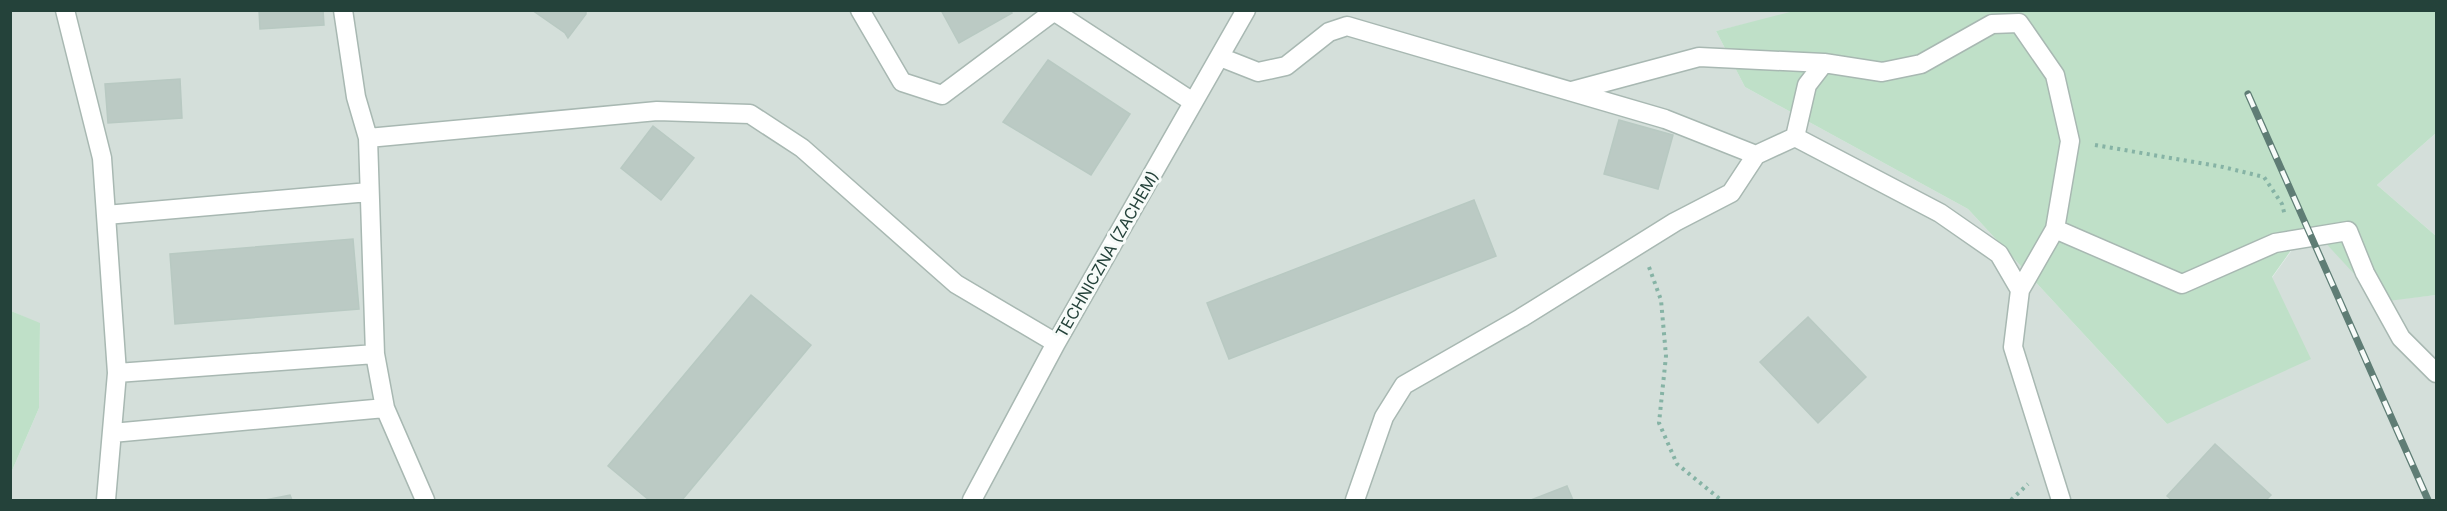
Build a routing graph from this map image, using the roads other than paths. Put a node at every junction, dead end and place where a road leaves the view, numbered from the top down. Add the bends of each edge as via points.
1 (65, 10) edge
2 (343, 10) edge
3 (860, 10) edge
4 (1246, 10) edge
5 (1053, 11) edge
6 (1220, 57) junction
7 (1824, 63) junction
8 (1570, 91) junction
9 (1193, 102) junction
10 (1795, 137) junction
11 (368, 138) junction
12 (1756, 155) junction
13 (369, 192) junction
14 (106, 215) junction
15 (2055, 229) junction
16 (2020, 290) junction
17 (1056, 343) junction
18 (375, 354) junction
19 (117, 373) junction
20 (2436, 373) edge
21 (385, 408) junction
22 (112, 433) junction
23 (106, 501) edge
24 (425, 501) edge
25 (972, 501) edge
26 (1355, 501) edge
27 (2061, 501) edge

1 - 14 lane via 102,158
2 - 11 lane via 356,97
3 - 5 lane via 902,82 942,95
4 - 6 lane, TECHNICZNA (ZACHEM)
5 - 9 lane
6 - 8 lane via 1258,72 1287,66 1329,32 1347,26
6 - 9 lane, TECHNICZNA (ZACHEM)
7 - 8 lane via 1698,57
7 - 10 lane via 1807,85
7 - 15 lane via 1882,72 1921,64 1992,24 2019,23 2055,75 2070,141
8 - 12 lane via 1665,119
9 - 17 lane, TECHNICZNA (ZACHEM)
10 - 12 lane
10 - 16 lane via 1940,213 1999,254
11 - 13 lane
11 - 17 lane via 657,111 750,114 802,148 956,284
12 - 26 lane via 1731,193 1675,222 1404,385 1384,417
13 - 14 lane
13 - 18 lane
14 - 19 lane
15 - 16 lane
15 - 20 lane via 2182,284 2276,243 2348,231 2365,273 2401,338
16 - 27 lane via 2013,347
17 - 25 lane, TECHNICZNA (ZACHEM)
18 - 19 lane
18 - 21 lane
19 - 22 lane
21 - 22 lane
21 - 24 lane
22 - 23 lane

